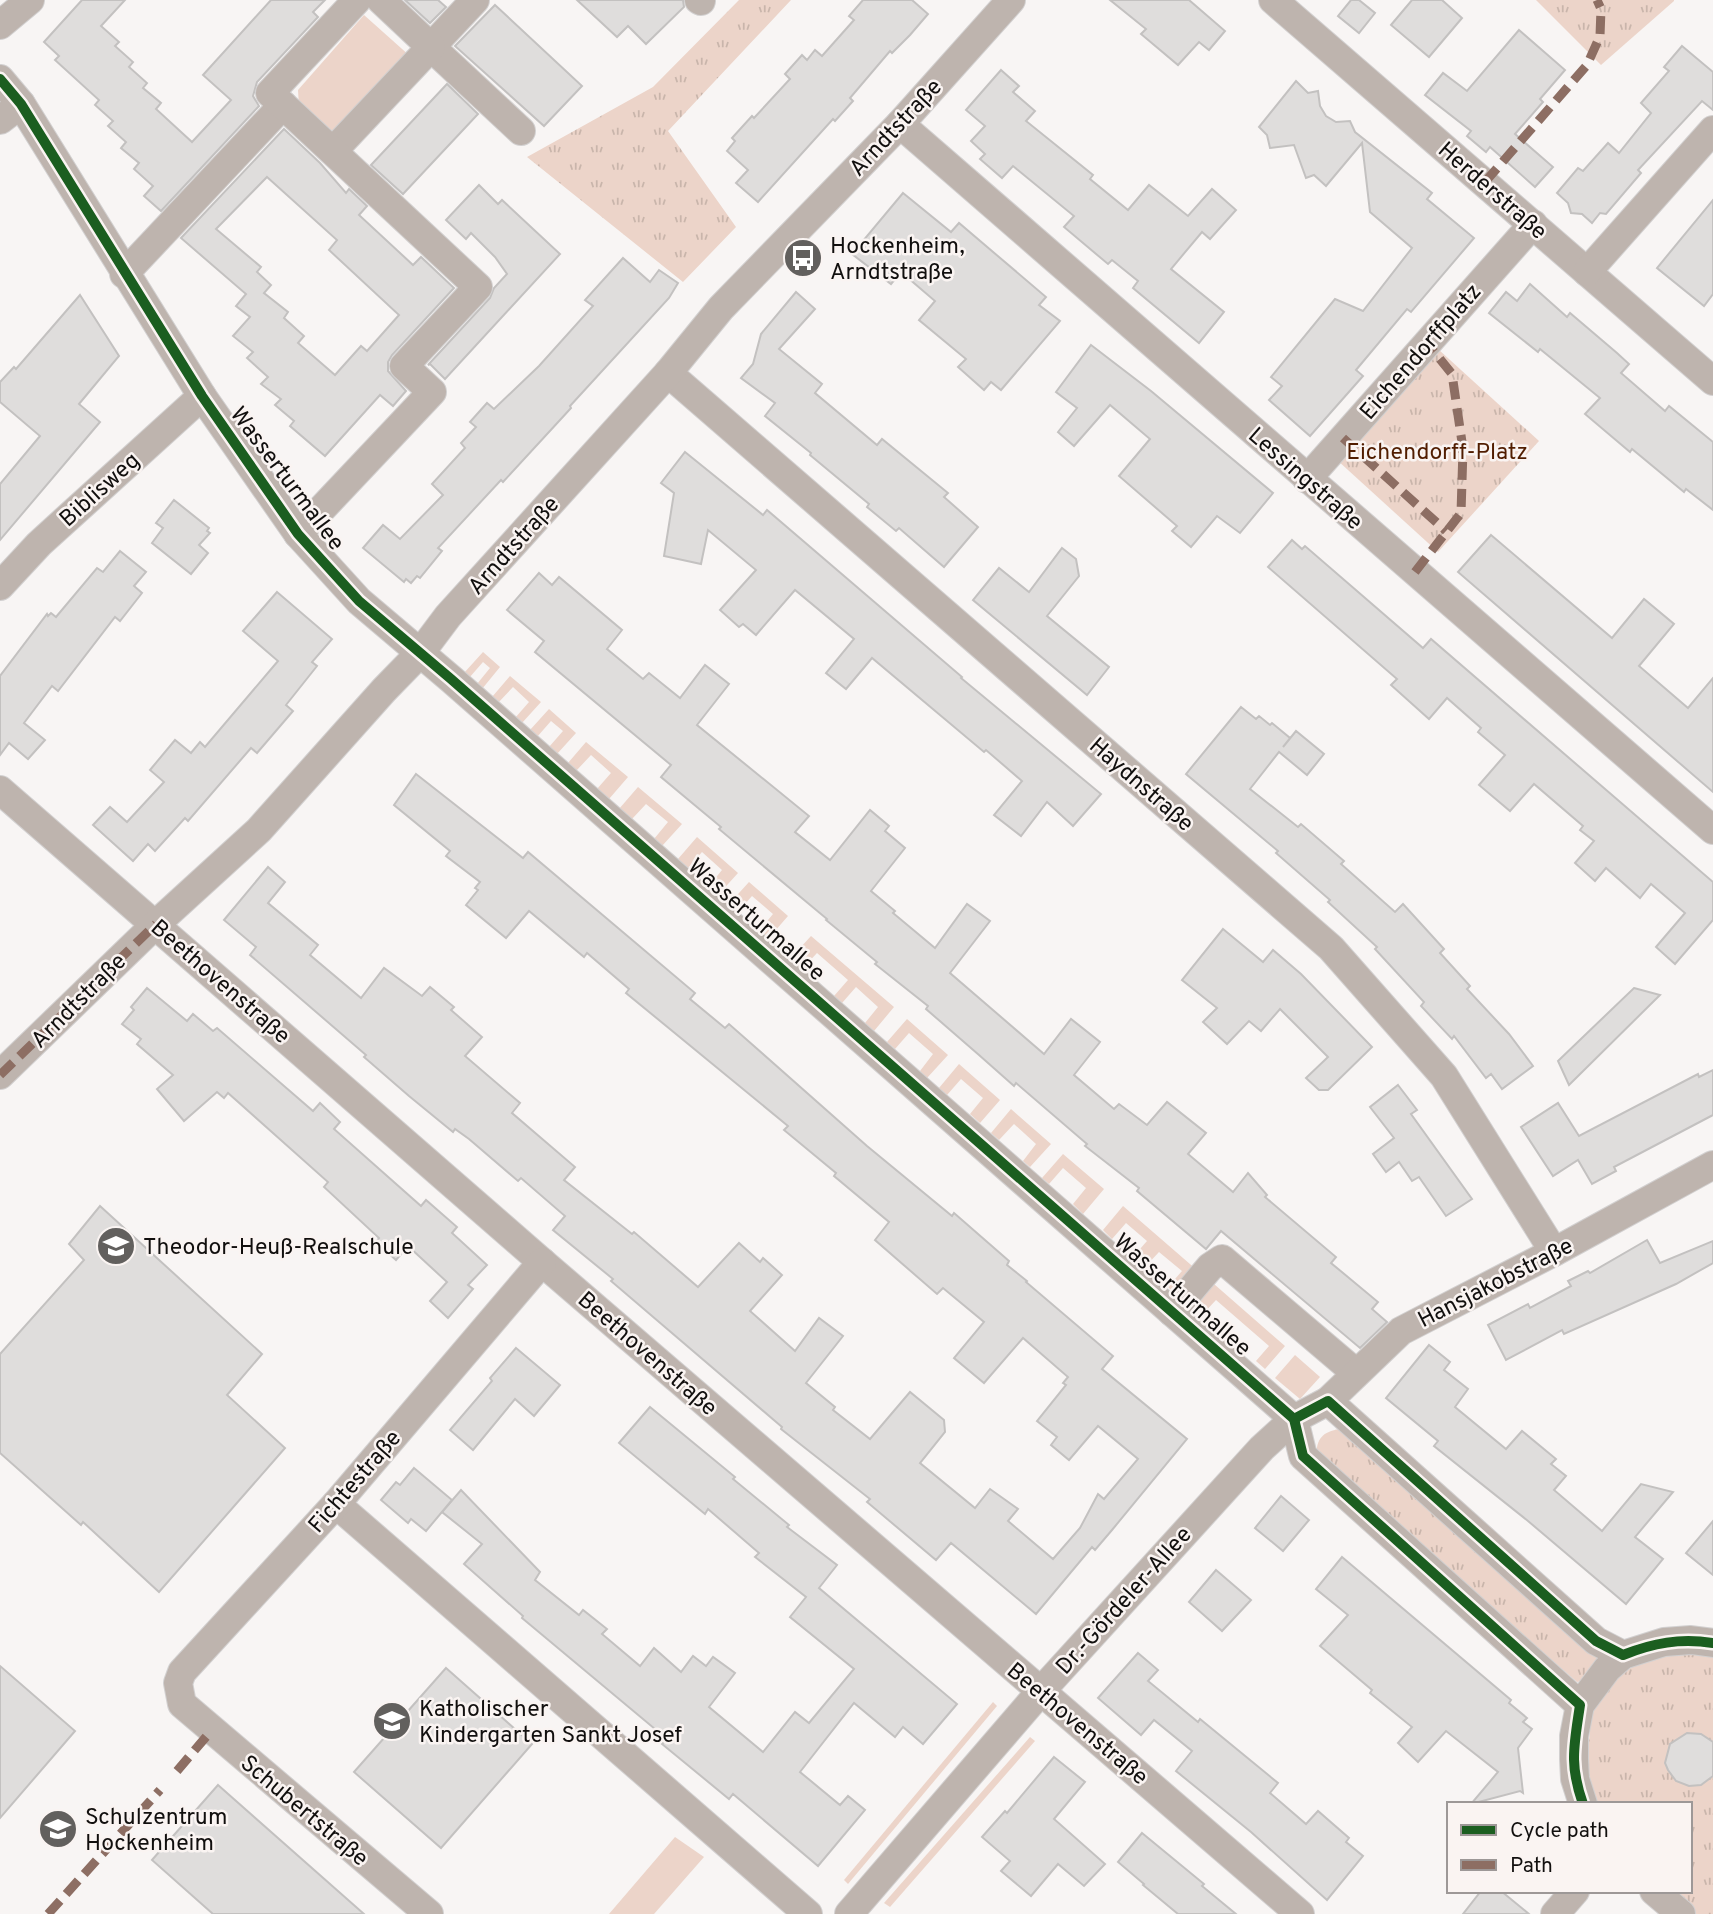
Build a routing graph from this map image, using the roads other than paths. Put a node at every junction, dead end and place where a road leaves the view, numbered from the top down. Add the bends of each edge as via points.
1 (30, 0) edge
2 (356, 0) edge
3 (381, 0) edge
4 (475, 0) edge
5 (1011, 0) edge
6 (1273, 0) edge
7 (0, 25) edge
8 (431, 47) junction
9 (0, 79) edge
10 (283, 105) junction
11 (10, 112) edge
12 (900, 124) junction
13 (1713, 130) edge
14 (521, 131) dead end
15 (333, 151) junction
16 (1533, 224) junction
17 (1587, 272) junction
18 (124, 274) junction
19 (668, 373) junction
20 (1713, 381) edge
21 (202, 396) junction
22 (1307, 479) junction
23 (298, 534) junction
24 (0, 586) edge
25 (421, 652) junction
26 (0, 790) edge
27 (1713, 830) edge
28 (156, 924) junction
29 (0, 1075) edge
30 (1713, 1166) edge
31 (1554, 1252) junction
32 (542, 1262) junction
33 (1172, 1312) junction
34 (1356, 1373) junction
35 (1328, 1401) junction
36 (1294, 1419) junction
37 (336, 1504) junction
38 (1713, 1643) edge
39 (1623, 1655) junction
40 (1041, 1691) junction
41 (182, 1704) joint
42 (1580, 1706) junction
43 (1583, 1802) edge
44 (1573, 1893) edge
45 (1656, 1893) edge
46 (429, 1914) edge
47 (808, 1914) edge
48 (849, 1914) edge
49 (1300, 1914) edge
50 (1555, 1914) edge
51 (1681, 1914) edge

1 - 7 street
2 - 10 street via 270,93
3 - 8 street
4 - 8 street
5 - 12 street, Arndtstraße
6 - 16 street, Herderstraße
8 - 14 street
8 - 15 street
9 - 11 street, Wasserturmallee
10 - 15 street
10 - 18 street
11 - 18 street, Wasserturmallee
12 - 19 street, Arndtstraße via 721,308
12 - 22 street, Lessingstraße
13 - 17 street
15 - 23 street via 478,287 404,366 432,392
16 - 17 street, Herderstraße
16 - 22 street, Eichendorffplatz
17 - 20 street, Herderstraße
18 - 21 street, Wasserturmallee
19 - 25 street, Arndtstraße via 448,616
19 - 31 street, Haydnstraße via 1331,948 1444,1076
21 - 23 street, Wasserturmallee
21 - 24 street, Biblisweg via 38,544
22 - 27 street, Lessingstraße
23 - 25 street, Wasserturmallee via 359,601
25 - 28 street, Arndtstraße via 259,830
25 - 33 street, Wasserturmallee
26 - 28 street, Beethovenstraße
28 - 29 street, Arndtstraße
28 - 32 street, Beethovenstraße
30 - 31 street, Hansjakobstraße
31 - 34 street, Hansjakobstraße via 1401,1331
32 - 37 street, Fichtestraße
32 - 40 street, Beethovenstraße
33 - 34 street, Wasserturmallee via 1222,1259
33 - 36 street, Wasserturmallee
34 - 35 street, Hansjakobstraße
35 - 36 street, Hansjakobstraße
35 - 39 street via 1596,1641
36 - 40 street, Dr.-Gördeler-Allee via 1262,1448
36 - 42 street via 1303,1456
37 - 41 street, Fichtestraße via 182,1672 178,1684
37 - 47 street
38 - 39 street via 1664,1642
39 - 42 street
40 - 48 street, Dr.-Gördeler-Allee
40 - 49 street, Beethovenstraße
41 - 46 street, Schubertstraße
42 - 43 street via 1574,1759
44 - 50 street
45 - 51 street

